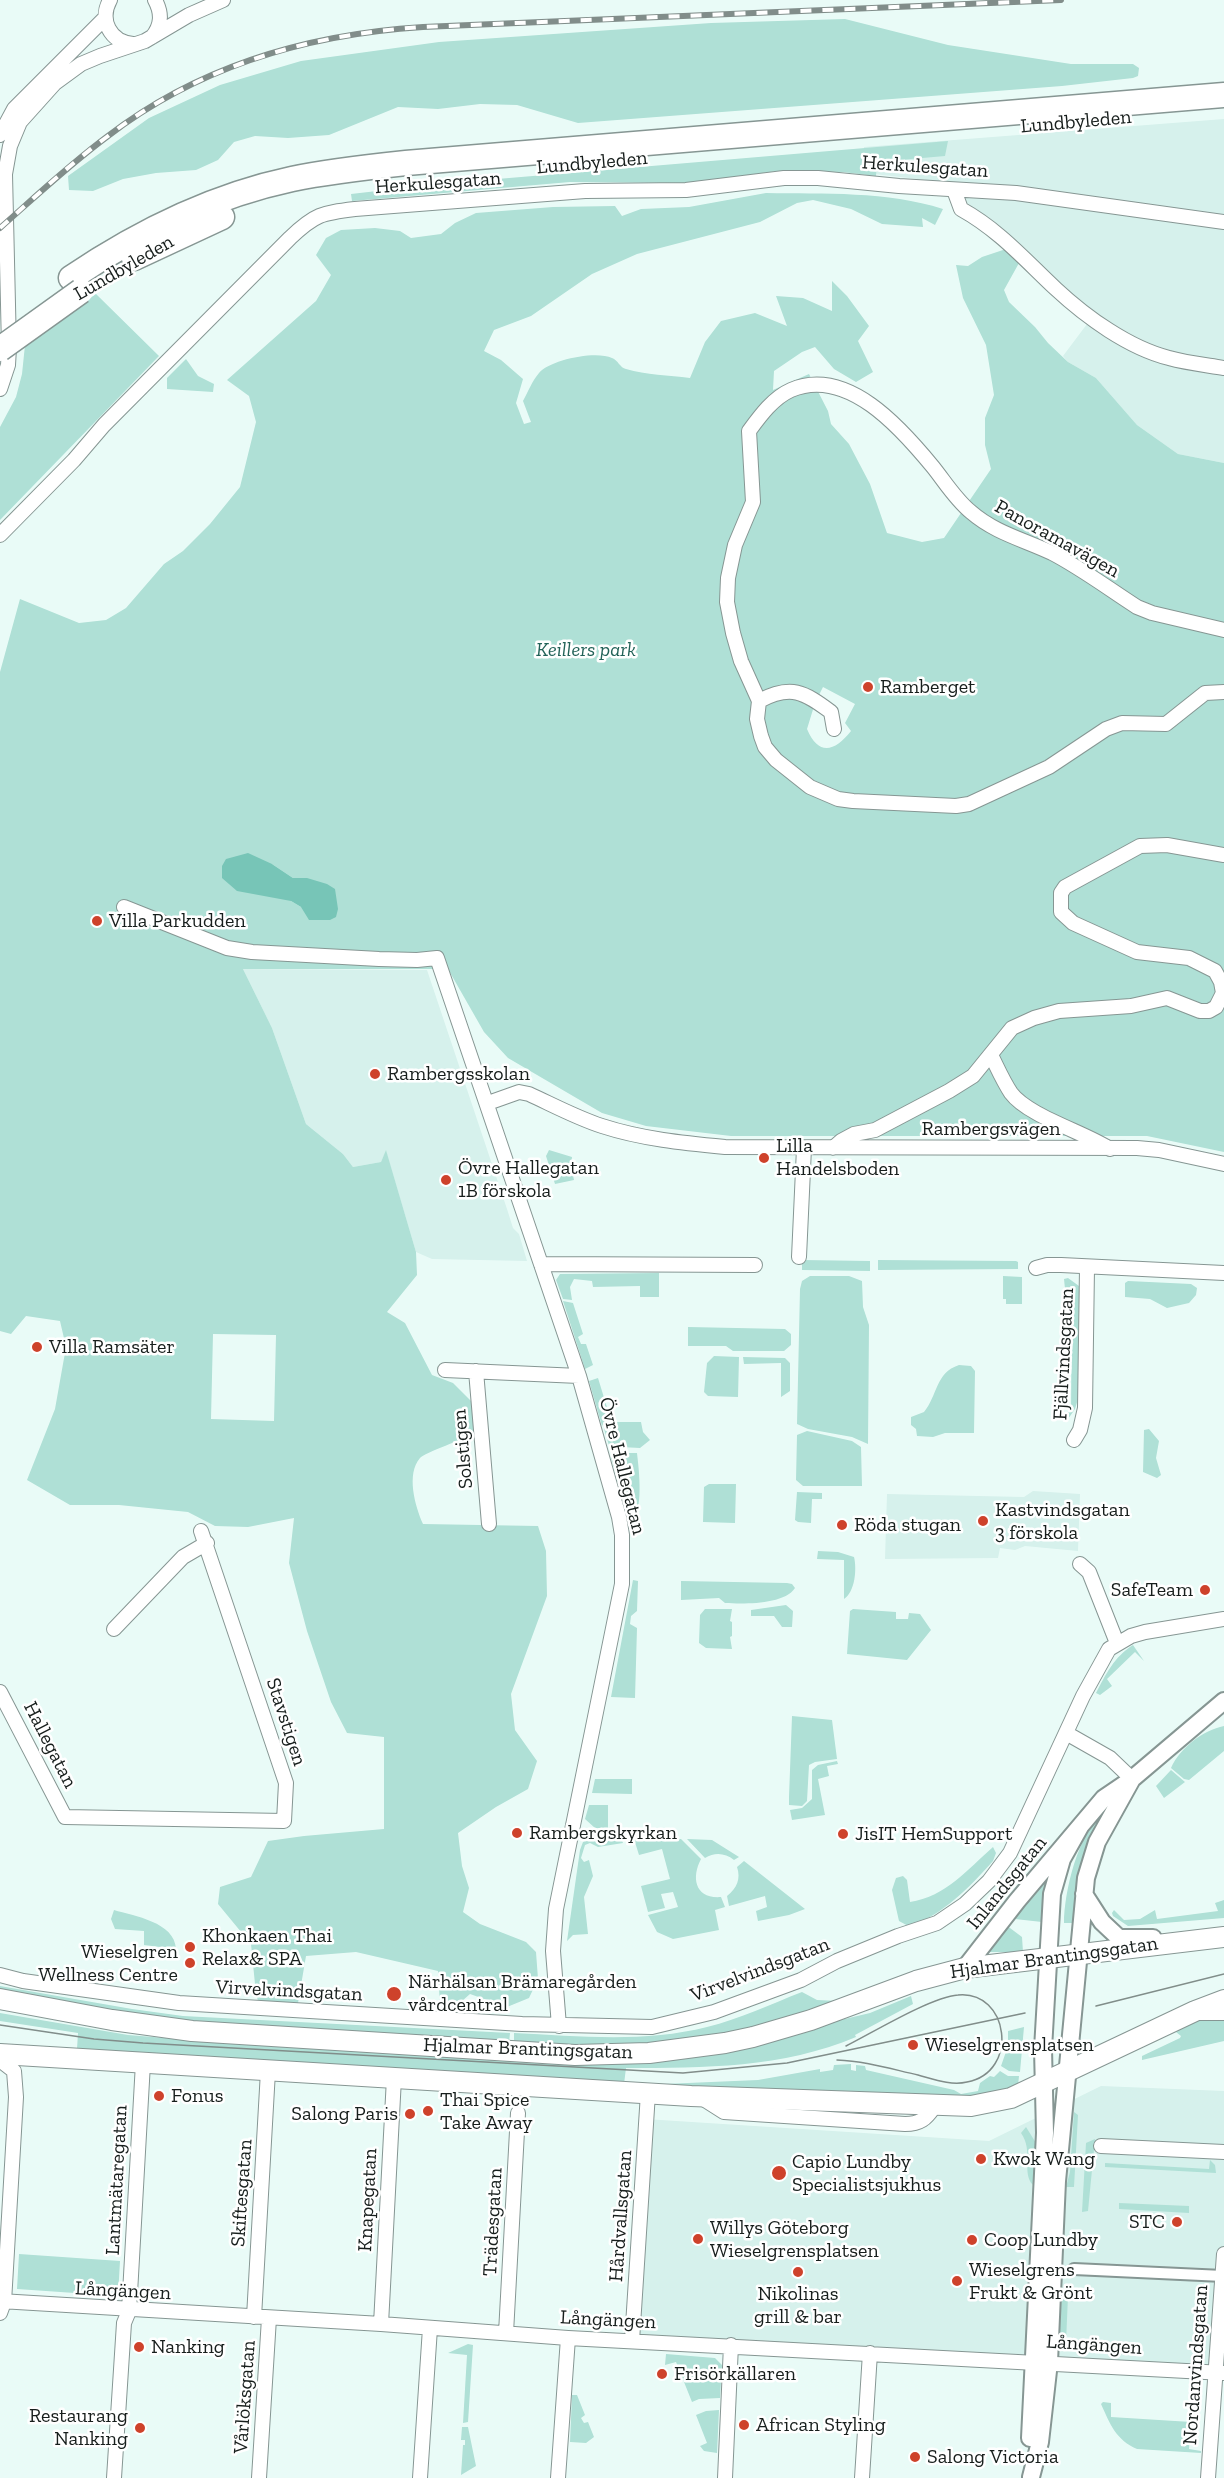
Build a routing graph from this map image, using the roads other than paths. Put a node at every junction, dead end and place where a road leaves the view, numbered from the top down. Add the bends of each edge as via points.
1 (156, 0) edge
2 (223, 0) edge
3 (106, 8) edge
4 (150, 38) junction
5 (133, 44) junction
6 (65, 64) junction
7 (1224, 95) edge
8 (1224, 110) edge
9 (0, 135) edge
10 (954, 190) junction
11 (1224, 222) edge
12 (76, 284) junction
13 (0, 328) edge
14 (0, 349) edge
15 (1224, 368) edge
16 (0, 389) edge
17 (0, 534) edge
18 (1224, 630) edge
19 (1224, 692) edge
20 (759, 701) junction
21 (834, 729) dead end
22 (1224, 855) edge
23 (124, 907) dead end
24 (991, 1055) junction
25 (488, 1103) junction
26 (804, 1148) junction
27 (833, 1148) junction
28 (1110, 1149) junction
29 (1224, 1164) edge
30 (799, 1257) dead end
31 (541, 1264) junction
32 (755, 1265) dead end
33 (1087, 1268) junction
34 (1035, 1269) dead end
35 (1224, 1273) edge
36 (446, 1370) dead end
37 (476, 1371) junction
38 (579, 1376) junction
39 (1074, 1440) dead end
40 (489, 1524) dead end
41 (1080, 1564) dead end
42 (1224, 1619) edge
43 (114, 1629) dead end
44 (1117, 1643) junction
45 (0, 1692) edge
46 (1224, 1701) edge
47 (1066, 1733) junction
48 (1132, 1779) junction
49 (65, 1816) joint
50 (1081, 1825) junction
51 (1084, 1894) junction
52 (1224, 1937) edge
53 (1193, 1940) junction
54 (1079, 1954) junction
55 (1048, 1957) junction
56 (965, 1968) junction
57 (0, 1975) edge
58 (0, 1999) edge
59 (1224, 2000) edge
60 (1195, 2011) junction
61 (1224, 2013) edge
62 (559, 2026) junction
63 (0, 2054) edge
64 (0, 2060) edge
65 (143, 2063) junction
66 (268, 2071) junction
67 (1068, 2071) junction
68 (394, 2078) junction
69 (1044, 2083) junction
70 (648, 2093) junction
71 (699, 2096) junction
72 (793, 2099) junction
73 (934, 2107) junction
74 (518, 2113) dead end
75 (757, 2114) junction
76 (1101, 2146) dead end
77 (1224, 2152) edge
78 (1224, 2254) edge
79 (1074, 2269) dead end
80 (1223, 2276) edge
81 (1, 2305) edge
82 (129, 2311) junction
83 (254, 2317) junction
84 (269, 2318) junction
85 (381, 2324) junction
86 (430, 2328) junction
87 (506, 2333) junction
88 (568, 2338) junction
89 (632, 2341) junction
90 (731, 2345) junction
91 (870, 2353) junction
92 (1041, 2362) junction
93 (1220, 2373) edge
94 (114, 2478) edge
95 (259, 2478) edge
96 (420, 2478) edge
97 (558, 2478) edge
98 (725, 2478) edge
99 (862, 2478) edge
100 (1031, 2478) edge
101 (1208, 2478) edge

1 - 4 street via 160,21
2 - 4 street
3 - 5 street via 106,25 114,37
3 - 6 street
4 - 5 street
5 - 6 street via 81,64
6 - 9 street via 14,108
6 - 16 street via 56,83 20,122 10,146 5,174 9,348
7 - 12 highway, Lundbyleden via 345,170 291,179 198,208 142,234
8 - 12 highway, Lundbyleden via 351,186 295,195 216,219
10 - 11 street, Herkulesgatan via 1037,196
10 - 15 street via 961,209 1005,239 1099,324 1168,358
10 - 17 street, Herkulesgatan via 784,178 686,190 585,191 321,214 306,222
12 - 13 highway, Lundbyleden
12 - 14 highway, Lundbyleden, bridge
18 - 20 street, Panoramavägen via 1137,607 1053,554 997,530 970,512 899,429 867,403 843,390 808,385 789,391 773,403 749,431 753,502 735,545 727,602 741,661
19 - 20 street, Panoramavägen via 1205,693 1166,724 1122,723 1106,729 1049,767 969,804 956,806 853,801 810,787 765,747 757,719
20 - 21 street via 788,691 806,694 831,712
22 - 24 street via 1167,845 1140,846 1065,887 1059,904 1061,912 1073,923 1137,952 1189,958 1215,971 1223,993 1216,1007 1200,1011 1167,998 1122,1007 1059,1011 1012,1028
23 - 25 street via 227,948 244,951 379,959 437,958
24 - 27 street via 973,1076 949,1091 875,1130 841,1140
24 - 28 street via 1012,1094 1046,1117
25 - 26 street, Rambergsvägen via 519,1092 600,1125 672,1142
25 - 31 street, Övre Hallegatan
26 - 27 street, Rambergsvägen
26 - 30 street
27 - 28 street, Rambergsvägen
28 - 29 street, Rambergsvägen via 1159,1150
31 - 32 street
31 - 38 street, Övre Hallegatan
33 - 34 street via 1047,1265
33 - 35 street
33 - 39 street, Fjällvindsgatan via 1085,1408
36 - 37 street
37 - 38 street
37 - 40 street, Solstigen
38 - 62 street, Övre Hallegatan via 619,1517 622,1574 556,1909 553,1951
41 - 44 street via 1089,1572
42 - 44 street via 1145,1632
43 - 49 street, Stavstigen via 204,1537 286,1784 284,1821
44 - 47 street, Virvelvindsgatan via 1109,1649
45 - 49 street, Hallegatan
46 - 48 street, Inlandsgatan
47 - 48 street via 1110,1758
47 - 62 street, Virvelvindsgatan via 1004,1863 981,1890 937,1923 714,2013 652,2027
48 - 50 street, Inlandsgatan via 1104,1797
48 - 51 street, Inlandsgatan via 1097,1842
50 - 55 street, Inlandsgatan via 1062,1859 1055,1882
50 - 56 street, Inlandsgatan
51 - 53 street via 1102,1922 1119,1938
51 - 54 street, Inlandsgatan
52 - 53 main road, Hjalmar Brantingsgatan
53 - 54 main road, Hjalmar Brantingsgatan
54 - 55 main road, Hjalmar Brantingsgatan
54 - 67 street
55 - 56 main road, Hjalmar Brantingsgatan
55 - 69 street
56 - 58 main road, Hjalmar Brantingsgatan via 753,2037 617,2055 235,2035 150,2026
57 - 62 street, Virvelvindsgatan via 191,2004
59 - 60 main road, Hjalmar Brantingsgatan
60 - 61 street
60 - 67 main road, Hjalmar Brantingsgatan
63 - 65 main road, Hjalmar Brantingsgatan
64 - 81 street via 14,2071 16,2079
65 - 66 main road, Hjalmar Brantingsgatan
65 - 82 street, Lantmätaregatan
66 - 68 main road, Hjalmar Brantingsgatan
66 - 83 street, Skiftesgatan
67 - 69 main road, Hjalmar Brantingsgatan
67 - 92 street
68 - 70 main road, Hjalmar Brantingsgatan
68 - 85 street, Knapegatan
69 - 73 main road, Hjalmar Brantingsgatan via 984,2105
69 - 92 street
70 - 71 main road, Hjalmar Brantingsgatan
70 - 89 street, Hårdvallsgatan
71 - 72 main road, Hjalmar Brantingsgatan
71 - 75 street, Hjalmar Brantingsgatan via 724,2112
72 - 73 main road, Hjalmar Brantingsgatan
72 - 75 street, Hjalmar Brantingsgatan
73 - 75 street, Hjalmar Brantingsgatan via 926,2119 912,2124
74 - 87 street, Trädesgatan
76 - 77 street
78 - 80 street, Nordanvindsgatan
79 - 80 street
80 - 93 street, Nordanvindsgatan
81 - 82 street, Långängen
82 - 83 street, Långängen
82 - 94 street, Lantmätaregatan via 124,2324
83 - 84 street, Långängen
84 - 85 street, Långängen
84 - 95 street, Vårlöksgatan
85 - 86 street, Långängen
86 - 87 street, Långängen
86 - 96 street
87 - 88 street, Långängen
88 - 89 street, Långängen
88 - 97 street
89 - 90 street, Långängen
90 - 91 street, Långängen
90 - 98 street
91 - 92 street, Långängen
91 - 99 street
92 - 93 street, Långängen
92 - 100 street
93 - 101 street, Nordanvindsgatan

